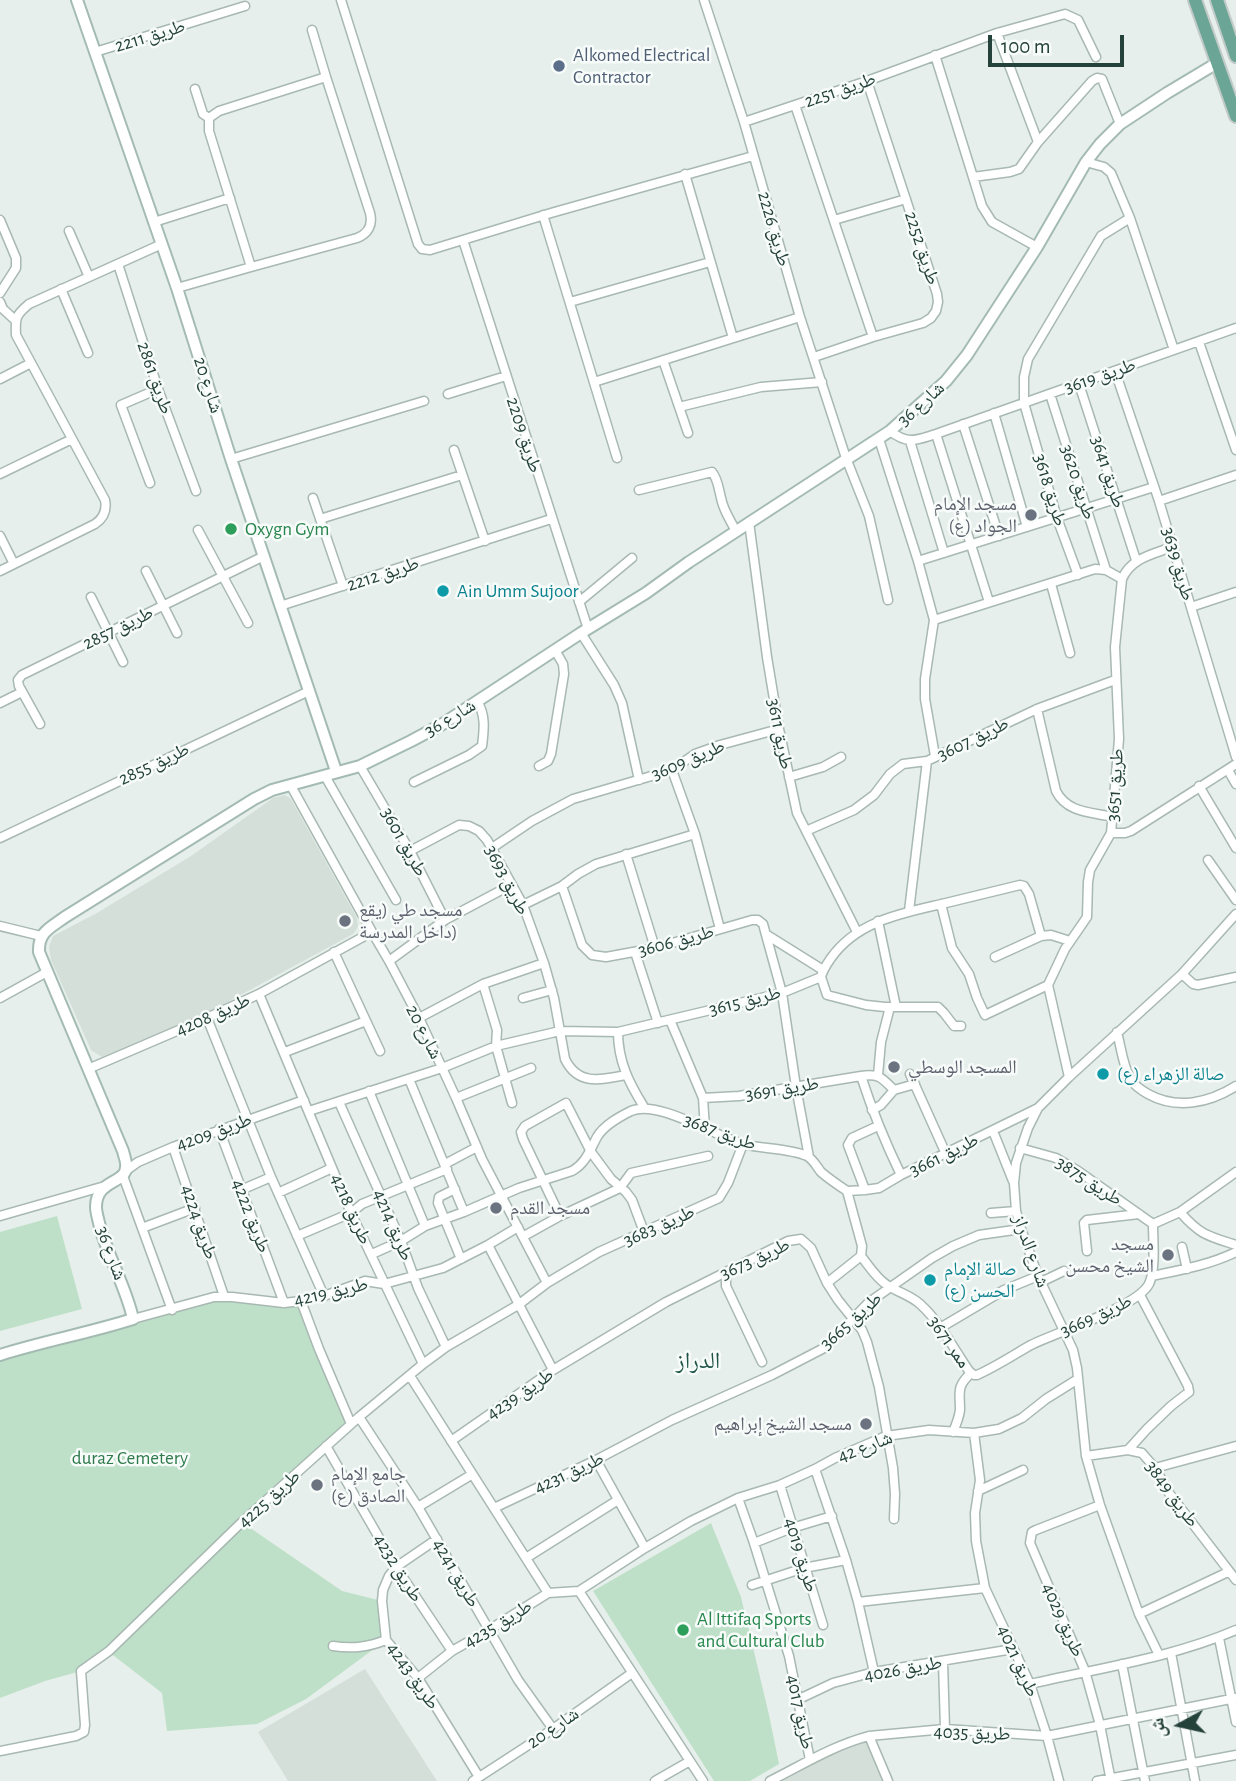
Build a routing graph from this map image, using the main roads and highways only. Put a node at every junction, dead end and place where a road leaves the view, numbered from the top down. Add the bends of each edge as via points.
1 (1195, 0) edge
2 (1217, 0) edge
3 (1232, 37) edge
4 (1236, 56) edge
5 (1236, 116) edge

1 - 5 main road
2 - 3 main road
3 - 4 main road

